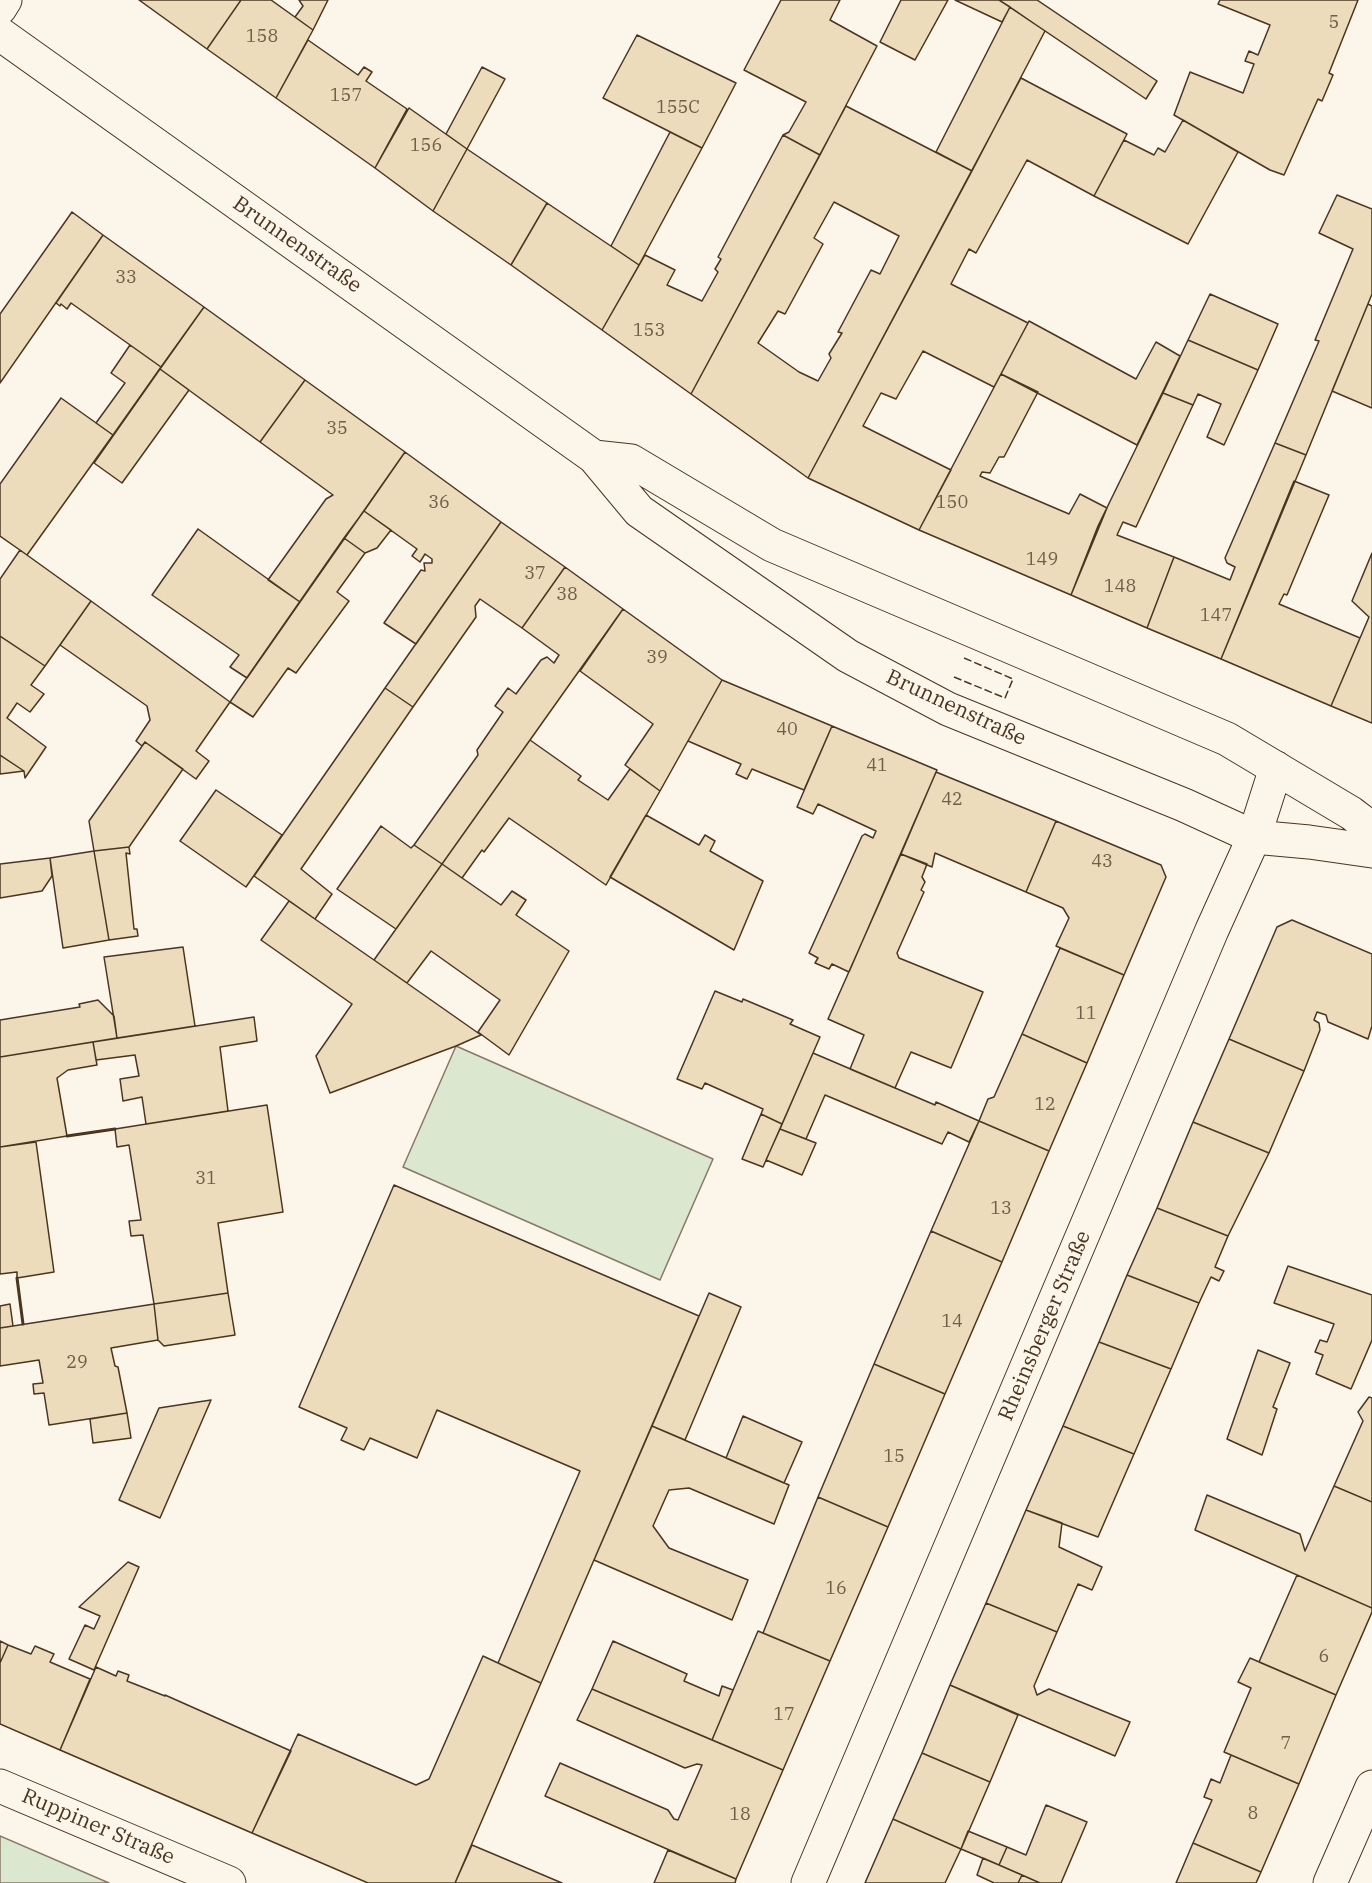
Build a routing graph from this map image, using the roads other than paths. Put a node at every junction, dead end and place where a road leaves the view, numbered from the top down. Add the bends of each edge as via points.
1 (5, 0) edge
2 (0, 8) edge
3 (0, 34) edge
4 (594, 457) junction
5 (1276, 768) junction
6 (1372, 829) edge
7 (1254, 837) junction
8 (1372, 851) edge
9 (0, 1786) edge
10 (1372, 1787) edge
11 (229, 1883) edge
12 (808, 1883) edge
13 (1330, 1883) edge

1 - 2 main road
3 - 4 main road, Brunnenstraße
4 - 5 main road, Brunnenstraße via 631,461 772,545 1215,733
4 - 7 main road, Brunnenstraße via 639,511 848,656 948,709
5 - 6 main road, Brunnenstraße
5 - 7 main road, Rheinsberger Straße
7 - 8 main road, Brunnenstraße
7 - 12 main road, Rheinsberger Straße
9 - 11 main road, Ruppiner Straße
10 - 13 main road

